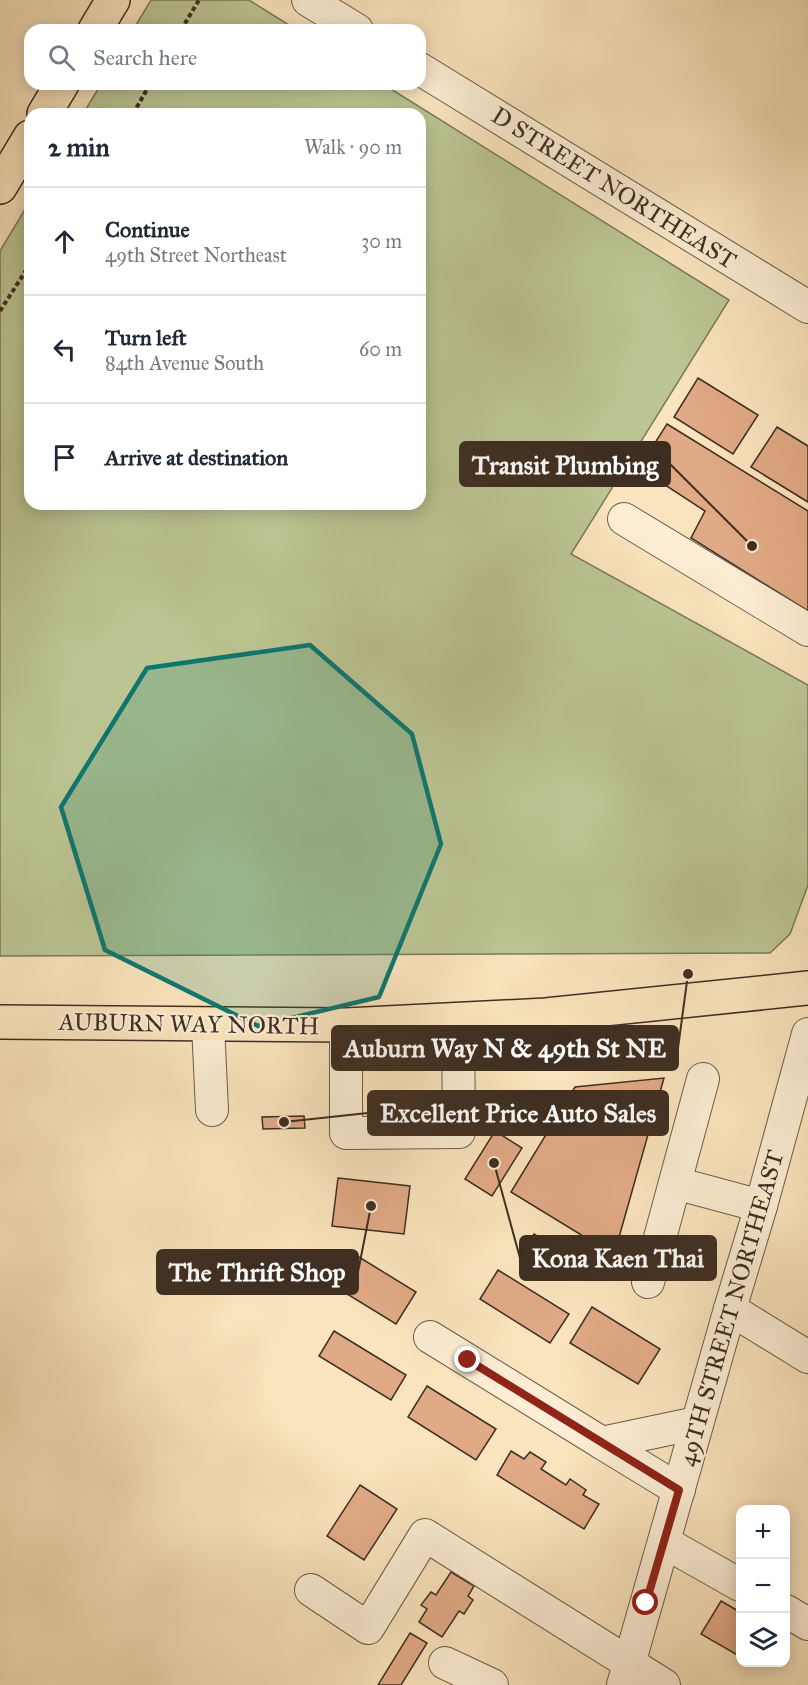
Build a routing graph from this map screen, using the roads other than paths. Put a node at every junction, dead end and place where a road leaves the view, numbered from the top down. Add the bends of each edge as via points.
1 (113, 0) edge
2 (308, 0) edge
3 (99, 24) edge
4 (347, 24) edge
5 (426, 73) edge
6 (58, 90) edge
7 (48, 108) edge
8 (24, 147) edge
9 (0, 187) edge
10 (808, 307) edge
11 (624, 519) dead end
12 (808, 630) edge
13 (808, 988) edge
14 (458, 1020) junction
15 (0, 1022) edge
16 (208, 1025) junction
17 (346, 1025) junction
18 (808, 1034) edge
19 (703, 1079) dead end
20 (212, 1110) dead end
21 (675, 1183) junction
22 (761, 1206) junction
23 (648, 1282) dead end
24 (730, 1309) junction
25 (430, 1337) dead end
26 (808, 1357) edge
27 (697, 1423) junction
28 (602, 1443) junction
29 (679, 1490) junction
30 (664, 1542) junction
31 (736, 1582) edge
32 (311, 1590) dead end
33 (789, 1613) edge
34 (808, 1624) edge
35 (445, 1663) dead end
36 (626, 1675) edge
37 (492, 1685) edge
38 (663, 1685) edge

1 - 3 main road
2 - 4 street
5 - 10 street, D STREET NORTHEAST
6 - 7 main road
8 - 9 main road
11 - 12 street
13 - 14 main road, AUBURN WAY NORTH via 546,1015
14 - 17 main road, AUBURN WAY NORTH
14 - 17 street via 459,1132 346,1133
15 - 16 main road, AUBURN WAY NORTH
16 - 17 main road, AUBURN WAY NORTH
16 - 20 street
18 - 22 street, 49TH STREET NORTHEAST
19 - 21 street
21 - 22 street
21 - 23 street
22 - 24 street, 49TH STREET NORTHEAST
24 - 26 street
24 - 27 street, 49TH STREET NORTHEAST
25 - 28 street
27 - 28 street
27 - 29 street, 49TH STREET NORTHEAST
28 - 29 street
29 - 30 street, 49TH STREET NORTHEAST
30 - 31 street
30 - 36 street, 49TH STREET NORTHEAST
32 - 36 street via 368,1628 425,1535
33 - 34 street
35 - 37 street
36 - 38 street

